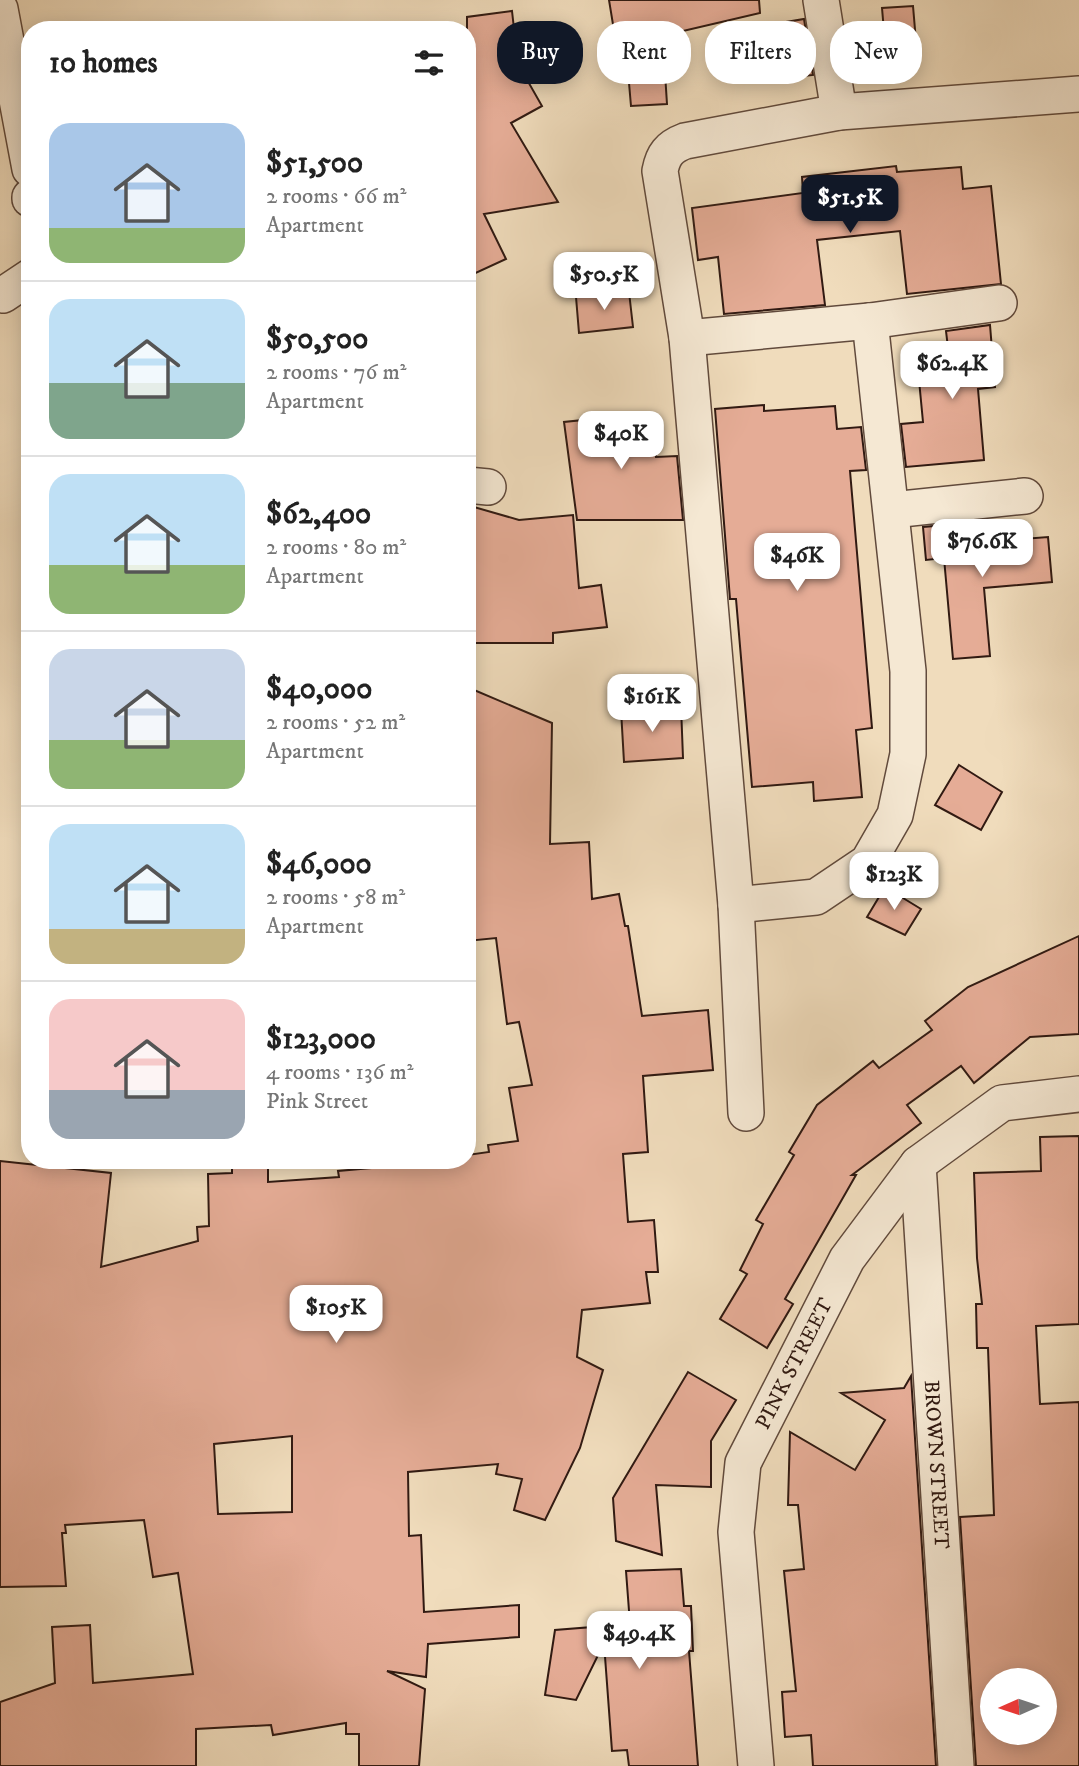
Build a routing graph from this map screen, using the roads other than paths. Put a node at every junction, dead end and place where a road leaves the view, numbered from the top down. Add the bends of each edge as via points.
1 (9, 0) edge
2 (821, 0) edge
3 (0, 2) edge
4 (0, 9) edge
5 (1079, 94) edge
6 (839, 112) junction
7 (21, 121) edge
8 (999, 303) dead end
9 (870, 321) junction
10 (687, 338) junction
11 (1025, 496) dead end
12 (892, 510) junction
13 (736, 905) junction
14 (1079, 1094) edge
15 (747, 1113) dead end
16 (918, 1164) junction
17 (756, 1766) edge
18 (956, 1766) edge

1 - 3 street
2 - 6 street
4 - 7 street
5 - 6 street
6 - 10 street via 685,141 673,145 662,158 660,171
8 - 9 street
9 - 10 street
9 - 12 street
10 - 13 street
11 - 12 street
12 - 13 street via 908,671 908,754 895,816 868,862 816,897
13 - 15 street
14 - 16 street, PINK STREET via 1002,1102
16 - 17 street, PINK STREET via 847,1259 743,1463 736,1532
16 - 18 street, BROWN STREET

